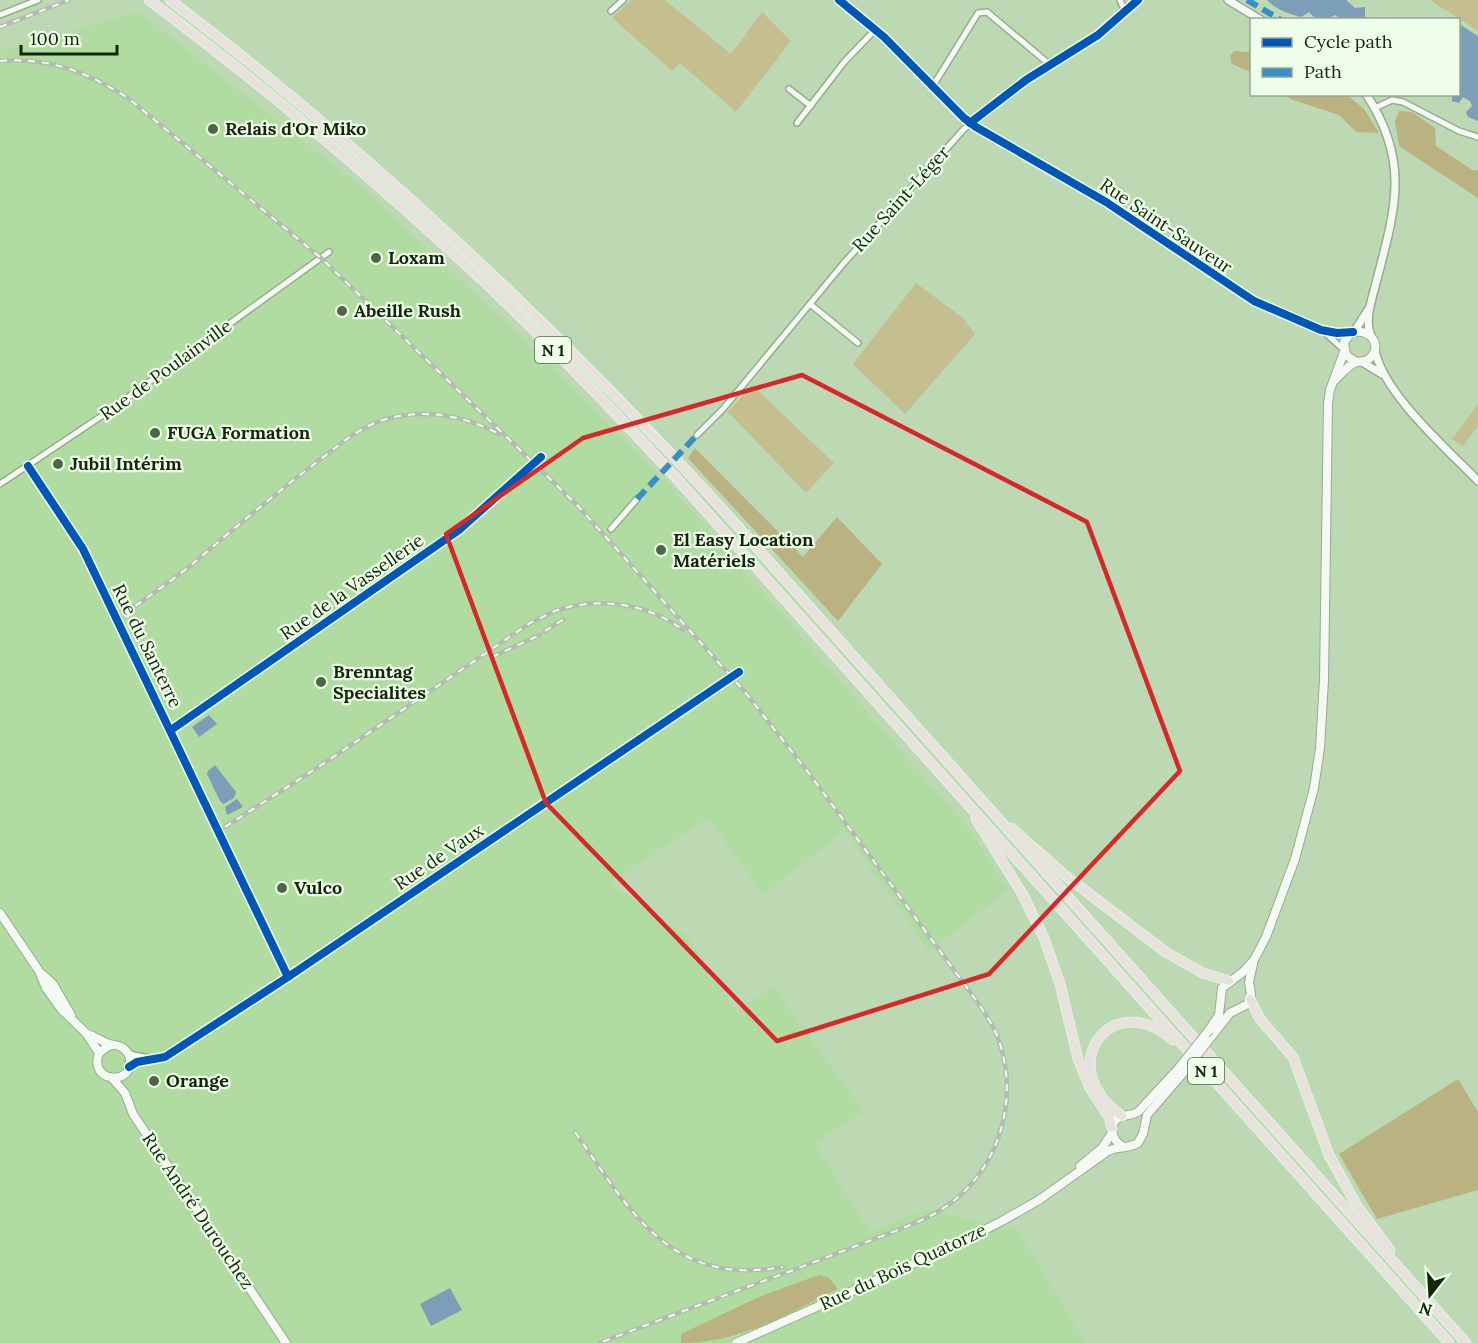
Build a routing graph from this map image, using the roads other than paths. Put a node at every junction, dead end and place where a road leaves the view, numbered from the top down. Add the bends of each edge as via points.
1 (38, 0) edge
2 (149, 0) edge
3 (170, 0) edge
4 (623, 0) edge
5 (839, 0) edge
6 (1120, 0) edge
7 (1138, 0) edge
8 (1228, 0) edge
9 (612, 11) dead end
10 (1125, 11) junction
11 (0, 15) edge
12 (1258, 18) edge
13 (875, 30) junction
14 (1049, 64) junction
15 (933, 86) junction
16 (789, 89) dead end
17 (1367, 96) edge
18 (811, 106) junction
19 (1375, 108) junction
20 (797, 123) dead end
21 (970, 123) junction
22 (1478, 137) edge
23 (329, 252) dead end
24 (810, 304) junction
25 (1369, 308) junction
26 (1322, 330) junction
27 (1353, 332) junction
28 (1371, 336) junction
29 (858, 343) dead end
30 (1344, 351) junction
31 (1375, 351) junction
32 (1359, 362) junction
33 (1384, 375) junction
34 (1333, 383) junction
35 (697, 435) dead end
36 (541, 457) dead end
37 (28, 466) junction
38 (1478, 481) edge
39 (0, 484) edge
40 (637, 498) dead end
41 (611, 529) dead end
42 (739, 672) dead end
43 (171, 730) junction
44 (963, 799) junction
45 (998, 820) junction
46 (0, 913) edge
47 (1254, 960) junction
48 (288, 977) junction
49 (1232, 980) junction
50 (1250, 994) junction
51 (1222, 1002) junction
52 (1234, 1010) junction
53 (86, 1033) junction
54 (113, 1045) junction
55 (99, 1053) junction
56 (128, 1054) junction
57 (151, 1059) junction
58 (1200, 1064) junction
59 (128, 1070) junction
60 (1181, 1071) junction
61 (112, 1078) junction
62 (125, 1093) junction
63 (1127, 1116) junction
64 (1143, 1128) junction
65 (1112, 1130) junction
66 (1122, 1146) junction
67 (1065, 1180) junction
68 (1424, 1295) junction
69 (286, 1343) edge
70 (736, 1343) edge
71 (1449, 1343) edge
72 (1466, 1343) edge

1 - 11 street
2 - 44 highway, N 1 via 359,170 512,309 624,421
3 - 45 highway, N 1 via 363,157 534,313 674,456
4 - 9 street
5 - 13 street, Rue Saint-Sauveur
6 - 10 street
7 - 10 street, Rue Saint-Léger
8 - 12 street
10 - 14 street, Rue Saint-Léger via 1098,35
13 - 15 street, Rue Saint-Sauveur
13 - 18 street
14 - 15 street via 983,12 978,13
14 - 21 street, Rue Saint-Léger
15 - 21 street, Rue Saint-Sauveur
16 - 18 street
17 - 19 street
18 - 20 street
19 - 22 street via 1392,100 1404,102
19 - 25 street via 1393,155 1396,188 1393,218
21 - 24 street, Rue Saint-Léger
21 - 26 street, Rue Saint-Sauveur via 1106,202 1244,296
23 - 37 street, Rue de Poulainville
24 - 29 street
24 - 35 street, Rue Saint-Léger
25 - 27 street
25 - 28 street
26 - 27 street, Rue Saint-Sauveur
26 - 30 street, Rue Saint-Sauveur
27 - 28 main road
27 - 30 main road via 1345,339
28 - 31 main road
30 - 32 main road via 1348,358
30 - 34 main road
31 - 32 main road via 1369,359
31 - 33 street
32 - 33 street
32 - 34 main road
33 - 38 street
34 - 47 main road via 1328,414 1325,659 1318,762 1295,859
36 - 43 street, Rue de la Vassellerie via 459,530
37 - 39 street, Rue de Poulainville
37 - 43 street, Rue du Santerre via 83,549
40 - 41 street
42 - 48 street, Rue de Vaux
43 - 48 street, Rue du Santerre
44 - 58 highway, N 1
44 - 65 highway via 1035,917 1060,984 1082,1071 1111,1121
45 - 49 highway via 1167,953 1203,973
45 - 68 highway, N 1
46 - 53 main road
47 - 49 main road
47 - 50 main road
48 - 57 street, Rue de Vaux via 165,1056
49 - 50 main road via 1244,982
49 - 51 main road via 1222,988
50 - 52 main road via 1244,1007
50 - 68 highway via 1260,1019 1293,1057 1329,1155 1357,1206
51 - 52 main road
51 - 60 main road, bridge via 1219,1015
52 - 60 main road, bridge
53 - 54 main road
53 - 55 main road
54 - 55 main road
54 - 56 main road
55 - 61 main road via 99,1069
56 - 57 street
56 - 59 main road
57 - 59 street, Rue de Vaux
58 - 63 highway via 1154,1027 1133,1023 1111,1027 1090,1052 1090,1070 1107,1104
58 - 71 highway, N 1
59 - 61 main road
59 - 62 main road
60 - 63 main road via 1144,1106
60 - 64 main road via 1147,1115
61 - 62 main road, Rue André Durouchez
62 - 69 main road, Rue André Durouchez via 133,1114
63 - 64 main road via 1139,1120
63 - 65 main road via 1116,1120
64 - 66 main road via 1138,1143
65 - 66 main road via 1114,1139
65 - 67 main road, Rue du Bois Quatorze via 1102,1148
66 - 67 main road, Rue du Bois Quatorze
67 - 70 main road, Rue du Bois Quatorze via 1039,1200 969,1238
68 - 72 highway, N 1

